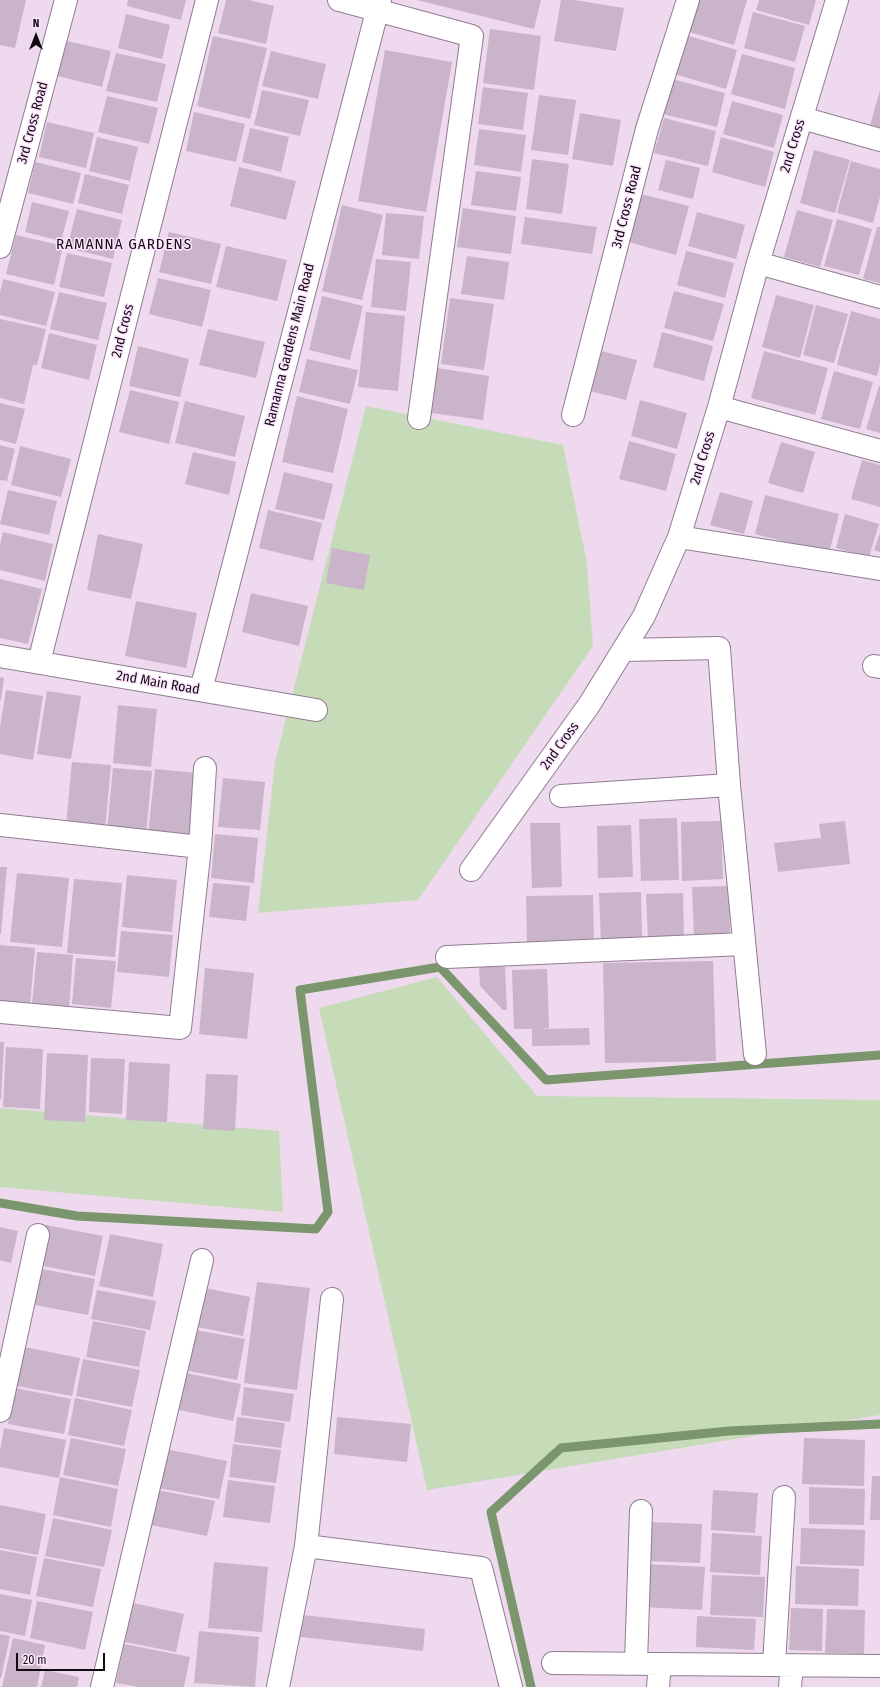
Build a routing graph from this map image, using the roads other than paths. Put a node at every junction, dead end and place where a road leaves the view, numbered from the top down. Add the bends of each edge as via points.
1 (66, 0) edge
2 (207, 0) edge
3 (339, 0) edge
4 (688, 0) edge
5 (837, 0) edge
6 (378, 5) edge
7 (802, 118) junction
8 (880, 140) edge
9 (0, 247) edge
10 (758, 264) junction
11 (880, 297) edge
12 (719, 407) junction
13 (573, 415) dead end
14 (419, 418) dead end
15 (880, 451) edge
16 (679, 537) junction
17 (880, 569) edge
18 (623, 650) junction
19 (0, 656) edge
20 (39, 662) junction
21 (200, 690) junction
22 (316, 710) dead end
23 (205, 768) dead end
24 (729, 785) junction
25 (561, 796) dead end
26 (0, 826) edge
27 (200, 847) junction
28 (471, 870) dead end
29 (744, 944) junction
30 (447, 957) dead end
31 (0, 1012) edge
32 (755, 1054) dead end
33 (38, 1235) dead end
34 (202, 1260) dead end
35 (332, 1299) dead end
36 (0, 1411) edge
37 (784, 1498) dead end
38 (641, 1511) dead end
39 (306, 1546) junction
40 (553, 1663) dead end
41 (636, 1663) junction
42 (660, 1664) junction
43 (783, 1665) junction
44 (880, 1666) edge
45 (102, 1687) edge
46 (278, 1687) edge
47 (511, 1687) edge
48 (658, 1687) edge
49 (790, 1687) edge

1 - 9 street, 3rd Cross Road
2 - 20 street, 2nd Cross
3 - 6 street
4 - 13 street, 3rd Cross Road via 647,130
5 - 7 street, 2nd Cross
6 - 14 street via 472,36
6 - 21 street, Ramanna Gardens Main Road
7 - 8 street
7 - 10 street, 2nd Cross
10 - 11 street
10 - 12 street, 2nd Cross
12 - 15 street
12 - 16 street, 2nd Cross
16 - 17 street
16 - 18 street, 2nd Cross via 644,616
18 - 24 street via 719,648
18 - 28 street, 2nd Cross via 589,705
19 - 20 street, 2nd Main Road
20 - 21 street, 2nd Main Road
21 - 22 street, 2nd Main Road
23 - 27 street
24 - 25 street
24 - 29 street
26 - 27 street
27 - 31 street via 180,1028
29 - 30 street
29 - 32 street
33 - 36 street
34 - 45 street
35 - 39 street
37 - 43 street
38 - 41 street
39 - 46 street
39 - 47 street via 481,1568
40 - 41 street
41 - 42 street
42 - 43 street
42 - 48 street
43 - 44 street
43 - 49 street

